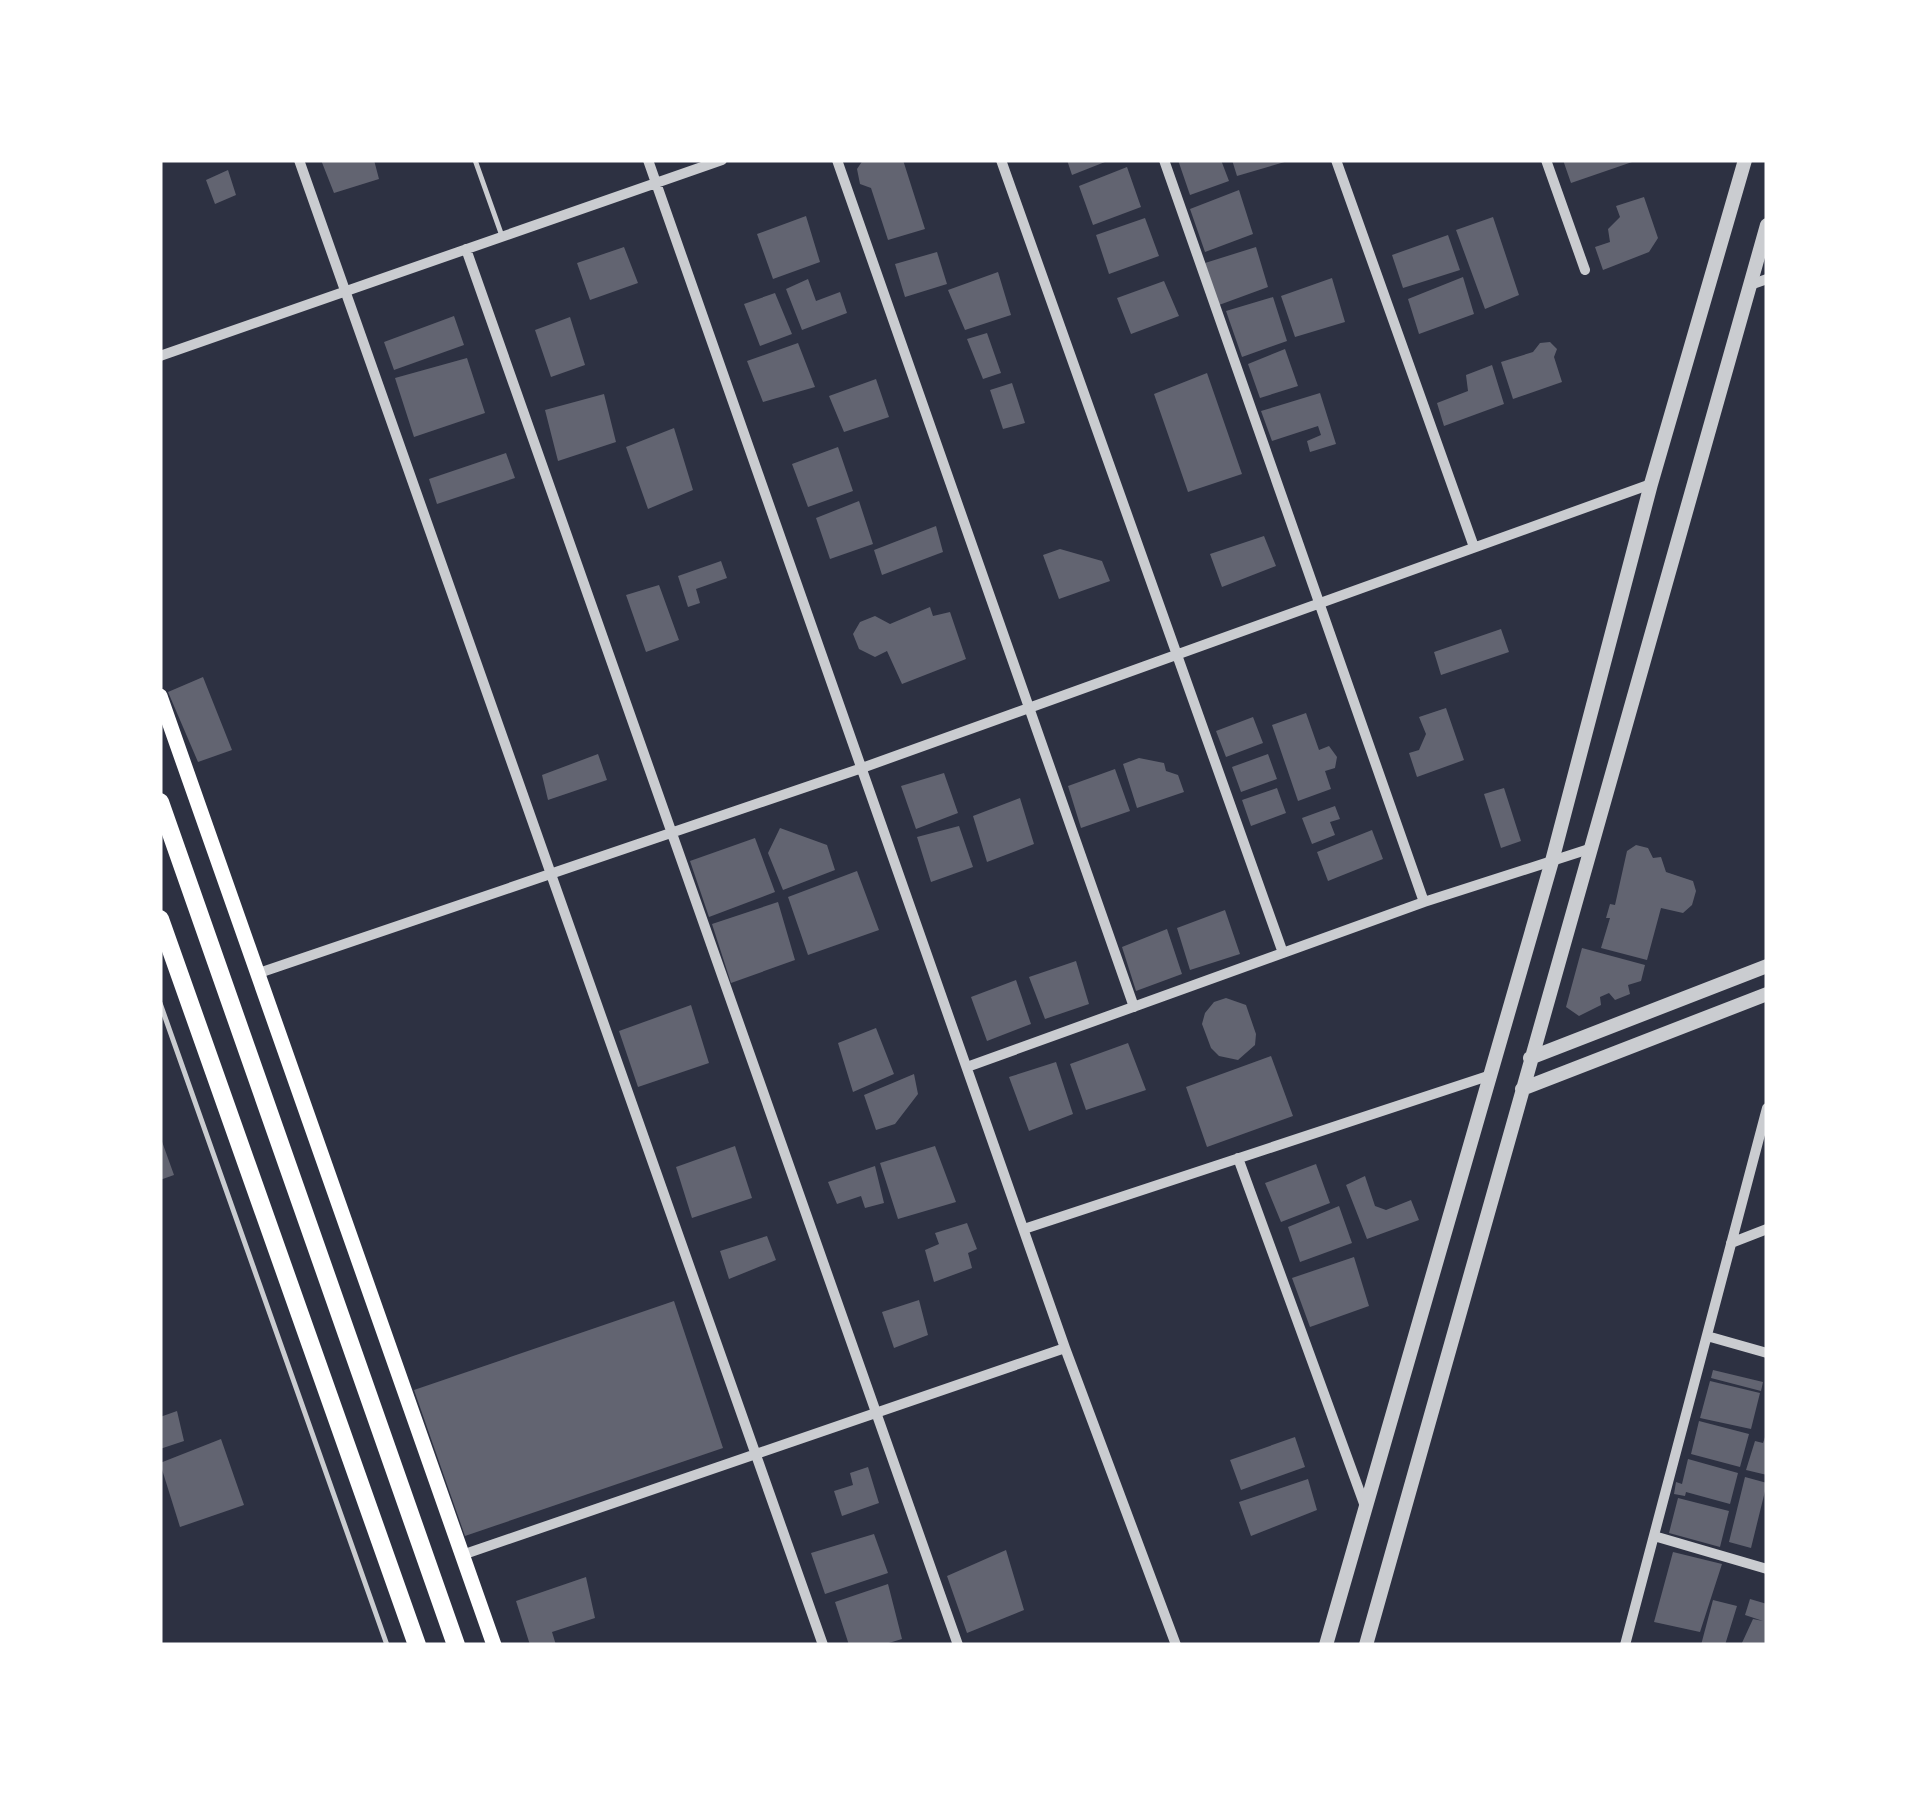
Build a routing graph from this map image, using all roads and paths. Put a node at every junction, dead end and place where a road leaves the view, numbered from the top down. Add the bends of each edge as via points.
1 (299, 160) edge
2 (475, 160) edge
3 (648, 160) edge
4 (722, 160) edge
5 (836, 160) edge
6 (1002, 160) edge
7 (1164, 160) edge
8 (1336, 160) edge
9 (1546, 160) edge
10 (1745, 160) edge
11 (656, 183) junction
12 (1767, 225) edge
13 (502, 236) junction
14 (466, 249) junction
15 (1585, 270) dead end
16 (1767, 279) edge
17 (1750, 286) junction
18 (346, 291) junction
19 (160, 356) edge
20 (1651, 484) junction
21 (1474, 547) junction
22 (1318, 604) junction
23 (1177, 654) junction
24 (160, 696) edge
25 (1028, 708) junction
26 (862, 768) junction
27 (160, 802) edge
28 (670, 832) junction
29 (1590, 849) junction
30 (1552, 862) junction
31 (551, 872) junction
32 (1424, 902) junction
33 (160, 919) edge
34 (1283, 953) junction
35 (1767, 966) edge
36 (259, 974) junction
37 (1767, 994) edge
38 (160, 1004) edge
39 (1134, 1007) junction
40 (1530, 1058) junction
41 (967, 1067) junction
42 (1491, 1074) junction
43 (1522, 1088) junction
44 (1767, 1108) edge
45 (1238, 1158) junction
46 (1024, 1229) junction
47 (1767, 1229) edge
48 (1731, 1243) junction
49 (1707, 1336) junction
50 (1066, 1348) junction
51 (1767, 1353) edge
52 (877, 1414) junction
53 (756, 1455) junction
54 (1366, 1509) junction
55 (1654, 1536) junction
56 (462, 1555) junction
57 (1767, 1569) edge
58 (387, 1645) edge
59 (417, 1645) edge
60 (456, 1645) edge
61 (494, 1645) edge
62 (823, 1645) edge
63 (958, 1645) edge
64 (1176, 1645) edge
65 (1326, 1645) edge
66 (1366, 1645) edge
67 (1625, 1645) edge

1 - 18 street
2 - 13 lane
3 - 11 street
4 - 11 street
5 - 25 street
6 - 23 street
7 - 22 street
8 - 21 street
9 - 15 street
10 - 20 street
11 - 13 street
11 - 26 street
12 - 17 street
13 - 14 street
14 - 18 street
14 - 28 street
16 - 17 street
17 - 29 street
18 - 19 street
18 - 31 street
20 - 21 street
20 - 30 street
21 - 22 street
22 - 23 street
22 - 32 street
23 - 25 street
23 - 34 street
24 - 36 main road
25 - 26 street
25 - 39 street
26 - 28 street
26 - 41 street
27 - 60 main road
28 - 31 street
28 - 52 street
29 - 30 street
29 - 40 street
30 - 32 street
30 - 42 street
31 - 36 street
31 - 53 street
32 - 34 street
33 - 59 main road
34 - 39 street
35 - 40 street
36 - 56 main road
37 - 43 street
38 - 58 lane
39 - 41 street
40 - 43 street
41 - 46 street
42 - 45 street
42 - 54 street
43 - 66 street
44 - 48 street
45 - 46 street
45 - 54 street
46 - 50 street
47 - 48 street
48 - 49 street
49 - 51 street
49 - 55 street
50 - 52 street
50 - 64 street
52 - 53 street
52 - 63 street
53 - 56 street
53 - 62 street
54 - 65 street
55 - 57 street
55 - 67 street
56 - 61 main road

